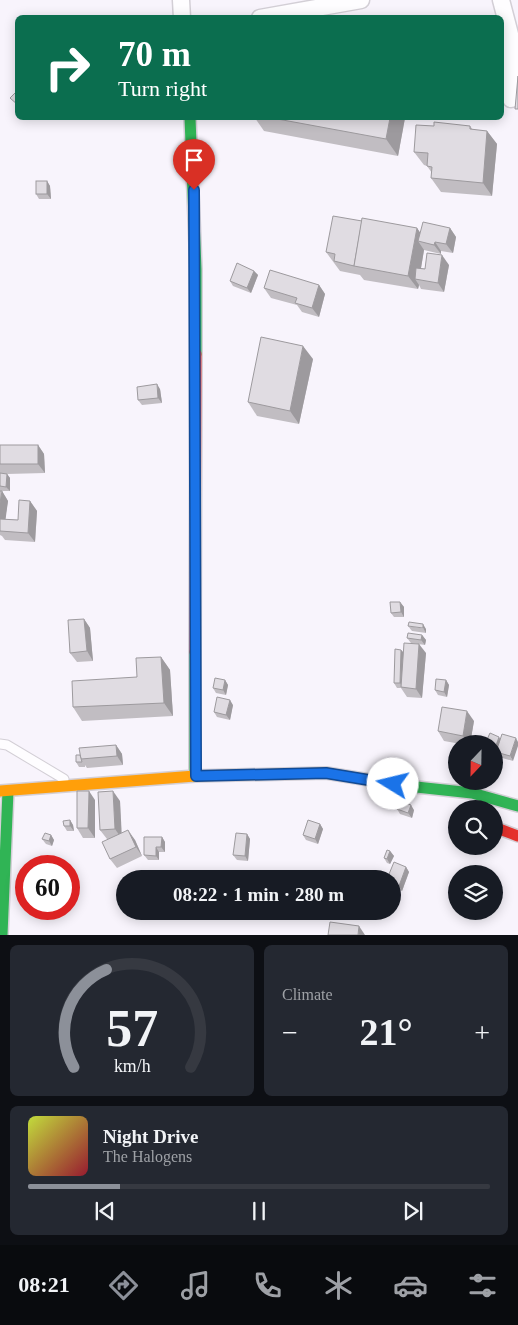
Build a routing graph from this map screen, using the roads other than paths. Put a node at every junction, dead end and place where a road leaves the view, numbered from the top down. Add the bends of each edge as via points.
1 (181, 0) edge
2 (361, 0) edge
3 (502, 0) edge
4 (182, 15) edge
5 (277, 15) edge
6 (515, 38) edge
7 (511, 99) dead end
8 (190, 120) edge
9 (0, 744) edge
10 (196, 776) junction
11 (75, 786) junction
12 (426, 789) junction
13 (4, 791) edge
14 (448, 803) edge
15 (518, 806) edge
16 (503, 830) edge
17 (518, 836) edge
18 (2, 935) edge

1 - 4 street
2 - 5 street
3 - 6 street
6 - 7 street
8 - 10 street via 196,279
9 - 11 lane via 20,752
10 - 11 street
10 - 12 street via 326,773
11 - 13 street
12 - 14 street
12 - 15 street via 472,793
13 - 18 street
16 - 17 street

